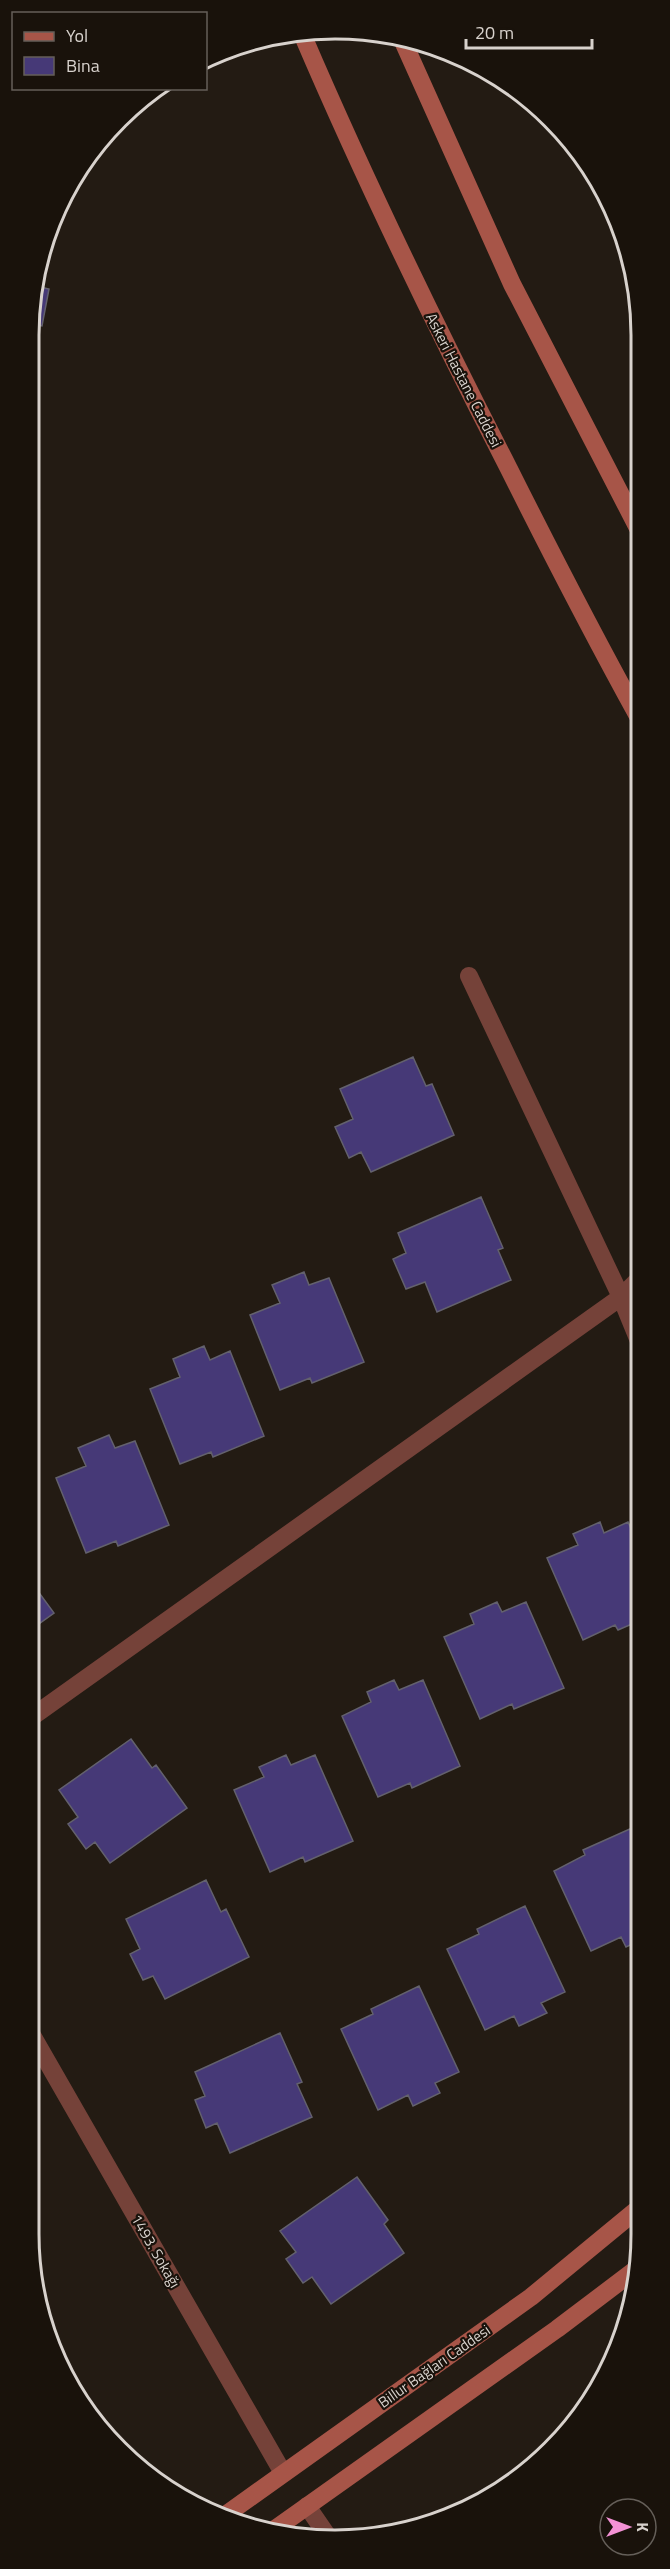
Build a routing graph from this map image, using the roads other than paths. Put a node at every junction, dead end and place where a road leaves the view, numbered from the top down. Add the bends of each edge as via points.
1 (305, 41) edge
2 (406, 48) edge
3 (631, 515) edge
4 (631, 704) edge
5 (469, 976) dead end
6 (631, 1287) edge
7 (621, 1297) junction
8 (631, 1321) edge
9 (39, 1712) edge
10 (39, 2047) edge
11 (631, 2215) edge
12 (628, 2276) edge
13 (283, 2473) junction
14 (308, 2506) junction
15 (231, 2511) edge
16 (281, 2525) edge
17 (323, 2529) edge

1 - 4 street, Askeri Hastane Caddesi via 445,344
2 - 3 street via 512,284
5 - 7 street
6 - 7 street
7 - 8 street
7 - 9 street
10 - 13 street, 1493. Sokağı
11 - 13 street, Billur Bağları Caddesi via 531,2297
12 - 14 street
13 - 15 street, Billur Bağları Caddesi
14 - 16 street
14 - 17 street

